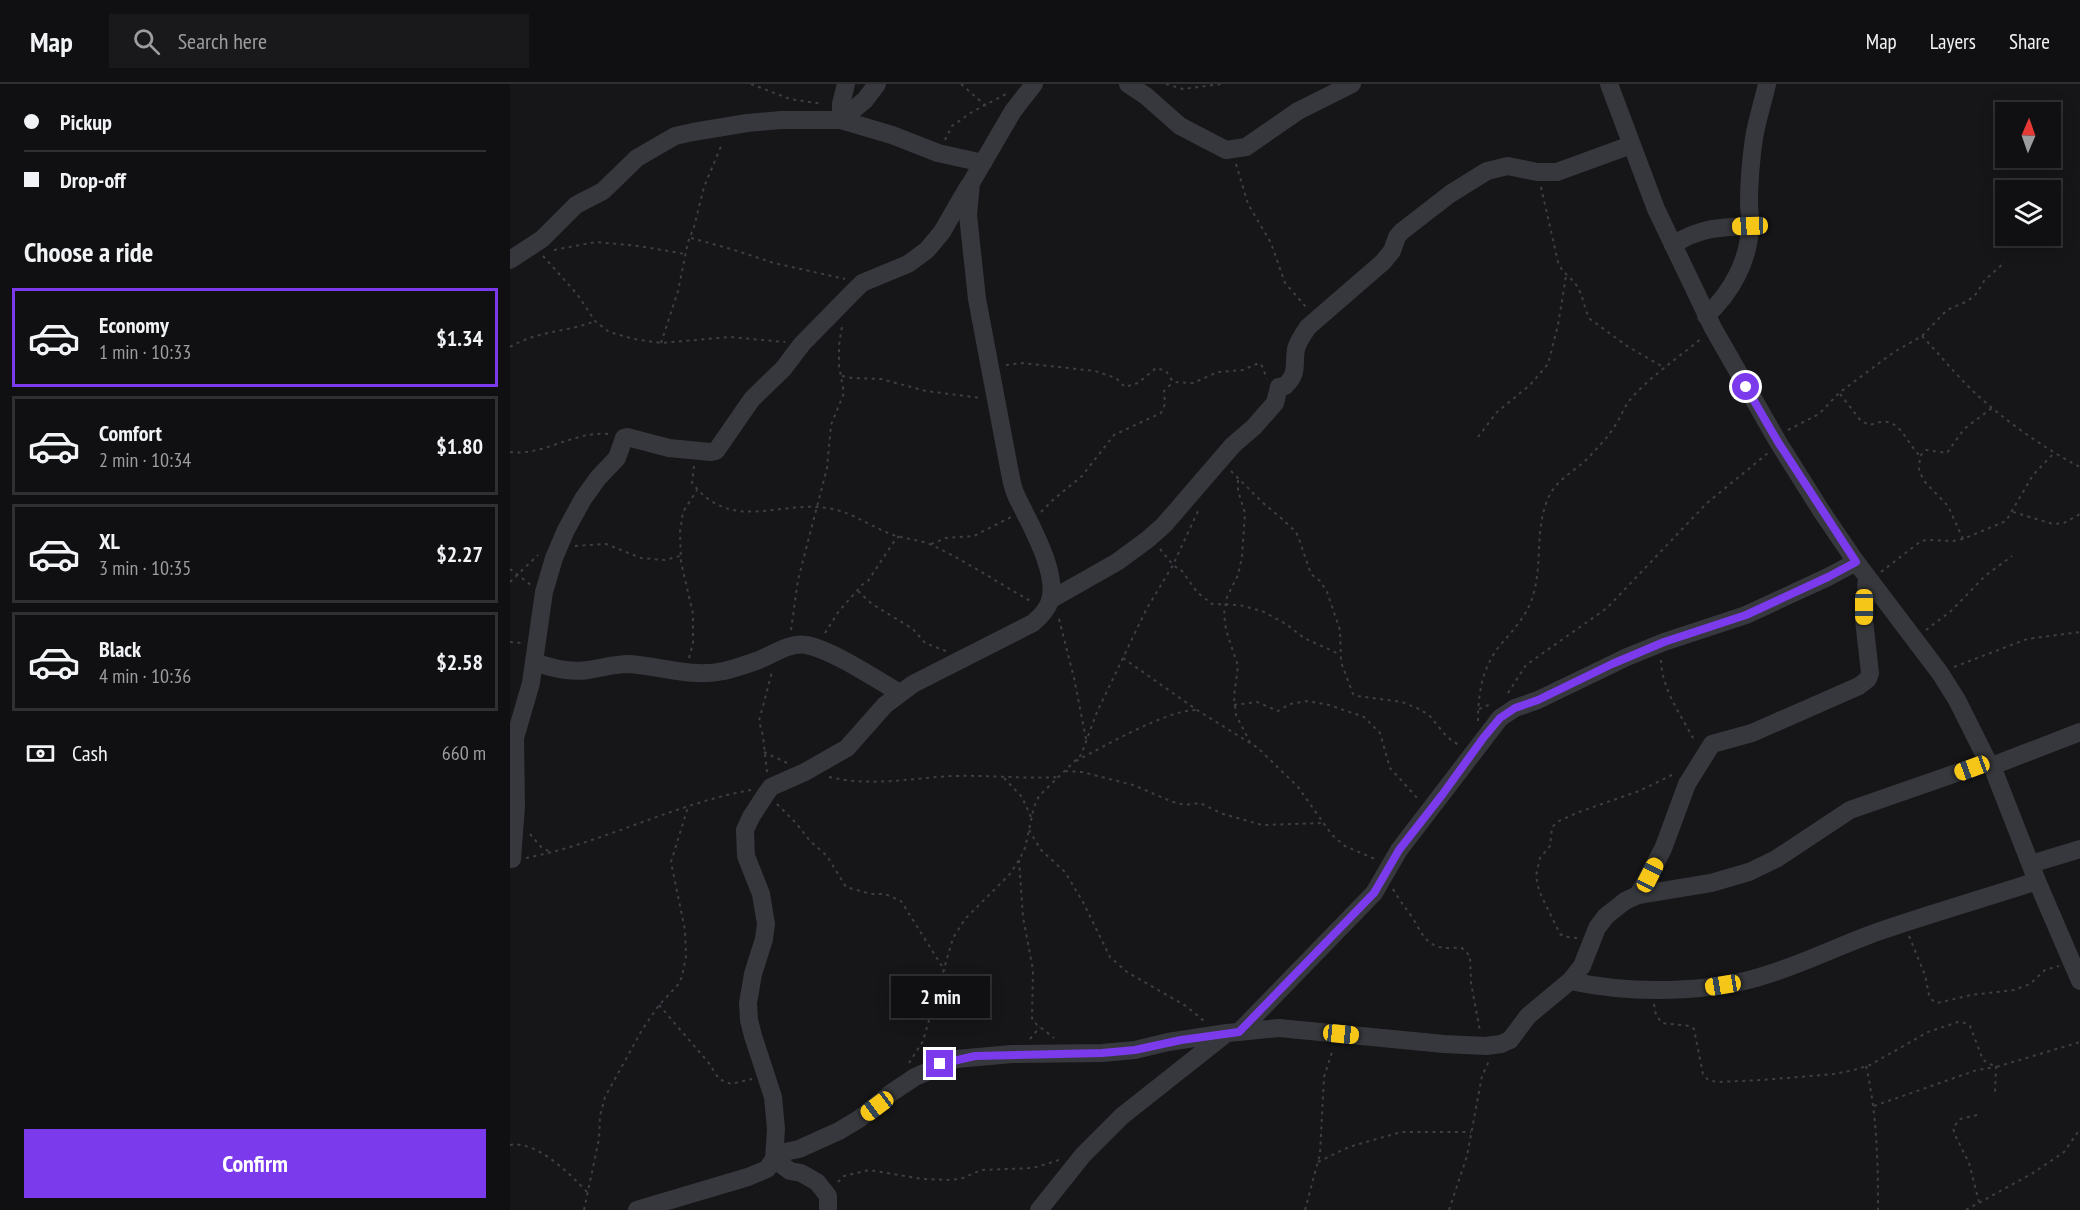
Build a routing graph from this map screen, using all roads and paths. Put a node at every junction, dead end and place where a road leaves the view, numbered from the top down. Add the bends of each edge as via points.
1 (751, 84) edge
2 (846, 84) edge
3 (877, 84) edge
4 (961, 84) edge
5 (1128, 84) edge
6 (1167, 84) edge
7 (1221, 84) edge
8 (1352, 84) edge
9 (1609, 84) edge
10 (1767, 84) edge
11 (1032, 86) edge
12 (986, 106) junction
13 (840, 115) junction
14 (727, 127) junction
15 (1631, 145) junction
16 (1233, 149) junction
17 (938, 153) junction
18 (983, 163) junction
19 (1537, 172) junction
20 (971, 183) junction
21 (1750, 226) junction
22 (690, 238) junction
23 (1673, 245) junction
24 (532, 249) junction
25 (685, 254) junction
26 (510, 260) edge
27 (2005, 262) dead end
28 (1566, 276) junction
29 (862, 283) junction
30 (1317, 318) junction
31 (843, 320) dead end
32 (595, 321) junction
33 (1710, 322) junction
34 (1922, 336) junction
35 (661, 343) junction
36 (802, 344) junction
37 (510, 347) edge
38 (991, 367) junction
39 (1665, 368) junction
40 (842, 376) junction
41 (1173, 382) junction
42 (1279, 387) junction
43 (1839, 393) junction
44 (996, 399) junction
45 (1992, 408) junction
46 (627, 437) junction
47 (1478, 437) dead end
48 (1776, 439) junction
49 (1233, 446) junction
50 (696, 450) junction
51 (510, 452) edge
52 (2054, 453) junction
53 (1920, 456) junction
54 (2080, 467) edge
55 (1238, 478) junction
56 (697, 490) junction
57 (1201, 503) dead end
58 (817, 507) junction
59 (2013, 512) junction
60 (2080, 514) edge
61 (1028, 518) junction
62 (900, 536) junction
63 (1963, 539) junction
64 (1147, 540) junction
65 (561, 542) junction
66 (931, 544) junction
67 (681, 556) junction
68 (2012, 556) dead end
69 (1856, 562) junction
70 (1173, 565) junction
71 (510, 569) edge
72 (517, 575) junction
73 (1868, 579) junction
74 (510, 582) edge
75 (857, 590) junction
76 (544, 592) junction
77 (1050, 602) junction
78 (1224, 606) junction
79 (2080, 632) edge
80 (1913, 639) junction
81 (1664, 642) junction
82 (810, 646) junction
83 (782, 650) junction
84 (1339, 654) junction
85 (1123, 658) junction
86 (965, 659) junction
87 (534, 662) junction
88 (688, 672) junction
89 (1940, 673) junction
90 (900, 693) junction
91 (1502, 698) dead end
92 (1496, 701) dead end
93 (1234, 705) junction
94 (1479, 709) junction
95 (1197, 710) junction
96 (2080, 732) edge
97 (1086, 740) junction
98 (1481, 741) junction
99 (1250, 742) junction
100 (764, 752) junction
101 (1468, 758) junction
102 (1074, 762) junction
103 (1700, 763) junction
104 (1990, 764) junction
105 (1065, 771) junction
106 (805, 772) junction
107 (1059, 777) junction
108 (1004, 778) junction
109 (768, 789) junction
110 (688, 807) junction
111 (1429, 811) junction
112 (1031, 817) junction
113 (1322, 823) junction
114 (1029, 829) junction
115 (2080, 849) edge
116 (512, 859) joint
117 (1019, 860) junction
118 (1388, 871) junction
119 (2034, 873) junction
120 (1638, 896) junction
121 (1904, 924) junction
122 (1591, 941) junction
123 (945, 971) junction
124 (2077, 974) edge
125 (1570, 981) junction
126 (1653, 989) junction
127 (659, 1005) junction
128 (1227, 1033) junction
129 (1341, 1034) junction
130 (2080, 1042) edge
131 (1501, 1044) junction
132 (1482, 1046) junction
133 (1071, 1054) junction
134 (908, 1064) dead end
135 (1866, 1066) junction
136 (1996, 1067) junction
137 (770, 1085) junction
138 (1995, 1092) dead end
139 (1874, 1106) junction
140 (1977, 1115) dead end
141 (2080, 1129) edge
142 (1471, 1132) junction
143 (510, 1145) edge
144 (1083, 1155) junction
145 (774, 1156) junction
146 (1317, 1162) junction
147 (588, 1193) junction
148 (1979, 1202) junction
149 (828, 1203) edge
150 (672, 1205) edge
151 (584, 1210) edge
152 (637, 1210) edge
153 (1039, 1210) edge
154 (1305, 1210) edge
155 (1449, 1210) edge
156 (1878, 1210) edge
157 (1966, 1210) edge

1 - 13 path via 790,99 812,101
2 - 13 street
3 - 13 street via 865,100
4 - 12 path
5 - 16 street via 1180,126 1226,150
6 - 7 path via 1183,89
8 - 16 street via 1298,111 1246,147
9 - 15 street
10 - 21 street via 1754,137
11 - 12 path
11 - 18 street
12 - 17 path via 952,126
13 - 14 street
13 - 17 street
14 - 22 path
14 - 24 street via 675,136 650,149 603,191 576,205
15 - 19 street via 1557,172
15 - 23 street
16 - 30 path via 1248,204 1271,243 1285,283
17 - 18 street
18 - 20 street
19 - 28 path via 1558,262
19 - 30 street via 1517,166 1499,167 1450,194 1401,232 1383,262
20 - 29 street via 927,250 908,264
20 - 38 street via 971,256
21 - 23 street via 1694,232
21 - 33 street via 1738,275
22 - 25 path
22 - 29 path
23 - 33 street
24 - 25 path via 554,250 596,242
24 - 26 street
24 - 32 path via 557,269
25 - 35 path
27 - 34 path via 1977,293 1947,310
28 - 39 path via 1580,291 1590,318
28 - 47 path via 1548,364 1497,412
29 - 36 street
30 - 42 street via 1296,349 1292,379
31 - 40 path via 839,346
32 - 35 path via 609,332
32 - 37 path via 538,334
33 - 39 path
33 - 48 street
34 - 43 path
34 - 45 path
35 - 36 path via 730,337
36 - 50 street via 752,399 721,446 711,452
38 - 41 path via 1052,365 1108,375 1125,387 1161,368
38 - 44 street
39 - 94 path via 1628,403 1615,426 1584,463 1551,491 1541,518 1538,580 1531,602 1516,629 1491,657
40 - 44 path
40 - 58 path via 844,393 831,425 827,468
41 - 42 path via 1193,383 1218,372 1243,370 1259,363 1269,381
41 - 61 path via 1164,391 1161,413 1114,435 1082,476
42 - 49 street via 1275,403
43 - 48 path via 1820,414
43 - 53 path via 1861,421 1870,425 1884,420 1892,422
44 - 61 street via 1015,493
45 - 52 path
45 - 53 path via 1964,429 1947,453 1926,450
46 - 50 street via 669,448
46 - 51 path via 588,434 525,453
46 - 65 street via 616,458 583,499
48 - 69 street
48 - 91 path via 1753,467 1707,503 1607,608 1526,665
49 - 55 path via 1224,465
49 - 64 street
50 - 56 path via 691,480
52 - 54 path
52 - 59 path via 2033,475
53 - 63 path via 1918,471 1948,506
55 - 78 path via 1245,513 1242,557
55 - 84 path via 1296,532 1311,574 1327,592 1340,630
56 - 58 path via 715,505 734,511
56 - 67 path via 682,512
57 - 70 path
58 - 62 path via 856,516
58 - 83 path via 798,579 790,632
59 - 60 path via 2053,525
59 - 63 path via 2006,521
61 - 66 path via 1008,518 974,536 946,538
61 - 77 street via 1045,555
62 - 66 path
62 - 75 path
63 - 73 path via 1921,542
64 - 70 path
64 - 77 street
65 - 67 path via 573,546 606,544 641,558 665,560
65 - 76 street
66 - 77 path
67 - 88 path via 694,630
68 - 80 path
69 - 73 street
69 - 81 street via 1746,615
70 - 78 path via 1207,601
70 - 85 path
71 - 72 path
72 - 74 path
72 - 76 path
73 - 80 street
73 - 103 street via 1864,620 1870,673 1865,683 1752,733 1712,744
75 - 82 path via 819,642
75 - 86 path via 913,629 929,645
76 - 87 street
77 - 86 street via 1033,624
77 - 97 path
78 - 84 path via 1262,610 1304,638
78 - 93 path via 1226,630 1238,666
79 - 89 path via 2027,639
80 - 89 street
81 - 98 street via 1515,708 1500,718
81 - 103 path via 1663,676
82 - 83 street
82 - 90 street
83 - 88 street via 722,671
83 - 100 path via 759,716
84 - 101 path via 1353,694 1402,702 1419,709
85 - 95 path
85 - 97 path
86 - 90 street
87 - 88 street via 568,670 629,664
87 - 116 street via 515,738
89 - 104 street
90 - 106 street via 847,748
92 - 94 path
93 - 99 path
93 - 111 path via 1257,702 1278,711 1307,701 1364,717 1380,733 1390,768
94 - 98 path
95 - 99 path
95 - 102 path via 1186,710 1132,732
96 - 104 street
97 - 102 path
98 - 101 street
99 - 113 path via 1298,787
100 - 106 path
100 - 109 path
101 - 111 street
102 - 105 path
103 - 120 street
103 - 122 path via 1639,791 1579,812 1552,828 1550,846 1537,867 1537,884 1560,934
104 - 119 street
104 - 120 street via 1850,810 1776,859 1749,872
105 - 107 path
105 - 113 path via 1133,785 1185,805 1200,803 1262,825
106 - 108 path via 861,782 960,776
106 - 109 street
107 - 108 path
107 - 112 path via 1039,796
108 - 112 path via 1022,797
109 - 110 path via 745,791
109 - 123 path via 810,842 827,856 846,887 885,894 905,905
109 - 137 street via 745,830 745,841 766,924 750,985 749,1020
110 - 116 path via 555,851
110 - 127 path via 671,861 685,930 684,969 678,986
111 - 118 street
112 - 114 path
113 - 118 path via 1345,846 1368,855
114 - 117 path
114 - 128 path via 1041,850 1065,872 1110,957
115 - 119 street
117 - 123 path via 958,929
117 - 133 path via 1024,928 1033,970 1032,1018
118 - 128 street via 1374,893
118 - 132 path via 1400,902 1424,938 1440,947 1462,948 1470,956
119 - 121 street
119 - 124 street
120 - 122 street via 1606,916
121 - 124 path via 1929,995 1937,1003 2014,990 2030,984 2045,970
121 - 126 street via 1744,981 1702,988
122 - 125 street via 1582,966
123 - 134 path via 923,1041
125 - 126 street
125 - 131 street via 1528,1016 1510,1040
126 - 135 path via 1656,1015 1662,1023 1694,1029 1703,1074 1708,1080 1734,1083 1834,1074
127 - 137 path via 719,1078 731,1083 752,1079
127 - 147 path via 605,1097
128 - 129 street via 1279,1028
128 - 133 street via 1135,1050
128 - 144 street via 1122,1116
129 - 132 street
129 - 146 path via 1324,1077
130 - 136 path
131 - 132 street
131 - 142 path via 1485,1067
133 - 145 street via 975,1056 948,1062 915,1077 839,1131
135 - 136 path via 1928,1032 1958,1022 1970,1026 1983,1060
135 - 139 path
136 - 138 path
136 - 139 path
137 - 145 street via 775,1111
139 - 156 path
140 - 148 path via 1960,1119 1953,1128 1969,1163
141 - 148 path via 2064,1152
142 - 146 path via 1401,1132 1349,1147
142 - 155 path
143 - 147 path via 523,1145 558,1163
144 - 149 path via 1033,1168 981,1170 952,1180 869,1170 844,1176 835,1184
144 - 153 street
145 - 149 street via 790,1171 817,1182
145 - 150 street via 767,1169
146 - 154 path
147 - 151 path
148 - 157 path
150 - 152 street

